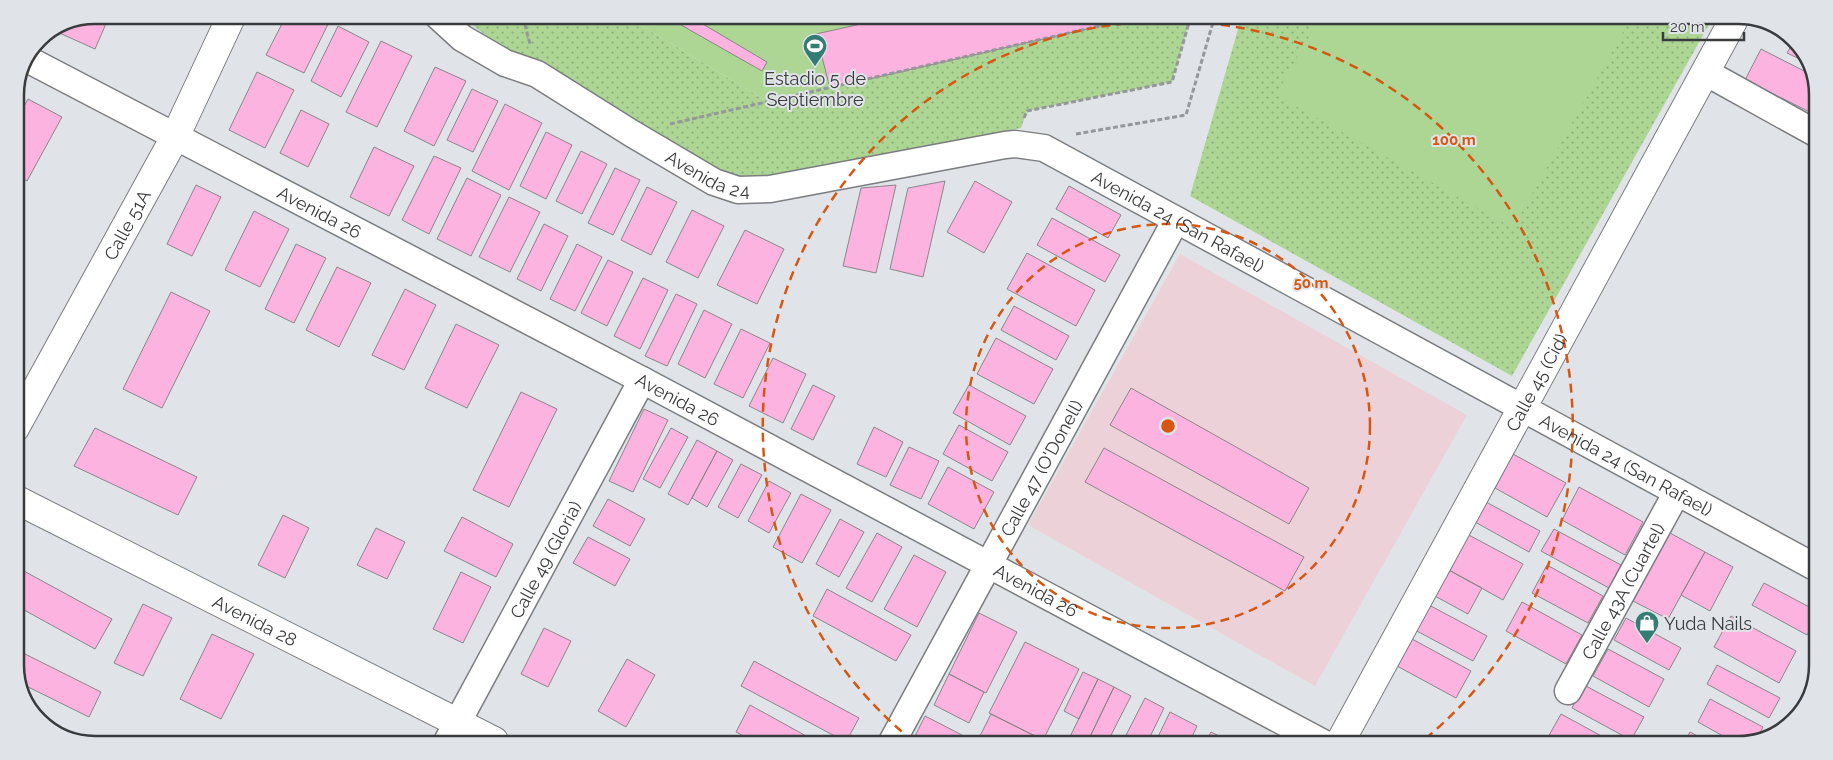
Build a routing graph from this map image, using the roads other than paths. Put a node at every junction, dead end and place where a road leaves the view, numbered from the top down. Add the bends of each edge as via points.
1 (228, 24) edge
2 (447, 24) edge
3 (1731, 24) edge
4 (32, 62) edge
5 (1705, 72) junction
6 (1809, 130) edge
7 (175, 137) junction
8 (1015, 144) joint
9 (1176, 220) junction
10 (642, 380) junction
11 (25, 397) edge
12 (1522, 408) junction
13 (1677, 492) junction
14 (24, 504) edge
15 (989, 563) junction
16 (1809, 564) edge
17 (1568, 691) dead end
18 (453, 731) edge
19 (476, 736) edge
20 (895, 736) edge
21 (1310, 736) edge
22 (1343, 736) edge

1 - 7 street, Calle 51A
2 - 8 street, Avenida 24 via 462,38 505,63 537,74 714,182 738,190 770,189
3 - 5 street, Calle 45 (Cid)
4 - 7 street, Avenida 26
5 - 6 street
5 - 12 street, Calle 45 (Cid)
7 - 10 street, Avenida 26
7 - 11 street, Calle 51A
8 - 9 street, Avenida 24 (San Rafael) via 1044,148
9 - 12 street, Avenida 24 (San Rafael)
9 - 15 street, Calle 47 (O'Donell)
10 - 15 street, Avenida 26
10 - 18 street, Calle 49 (Gloria)
12 - 13 street, Avenida 24 (San Rafael)
12 - 22 street, Calle 45 (Cid)
13 - 16 street, Avenida 24 (San Rafael)
13 - 17 street, Calle 43A (Cuartel)
14 - 18 street, Avenida 28
15 - 20 street, Calle 47 (O'Donell)
15 - 21 street, Avenida 26
18 - 19 street, Avenida 28

